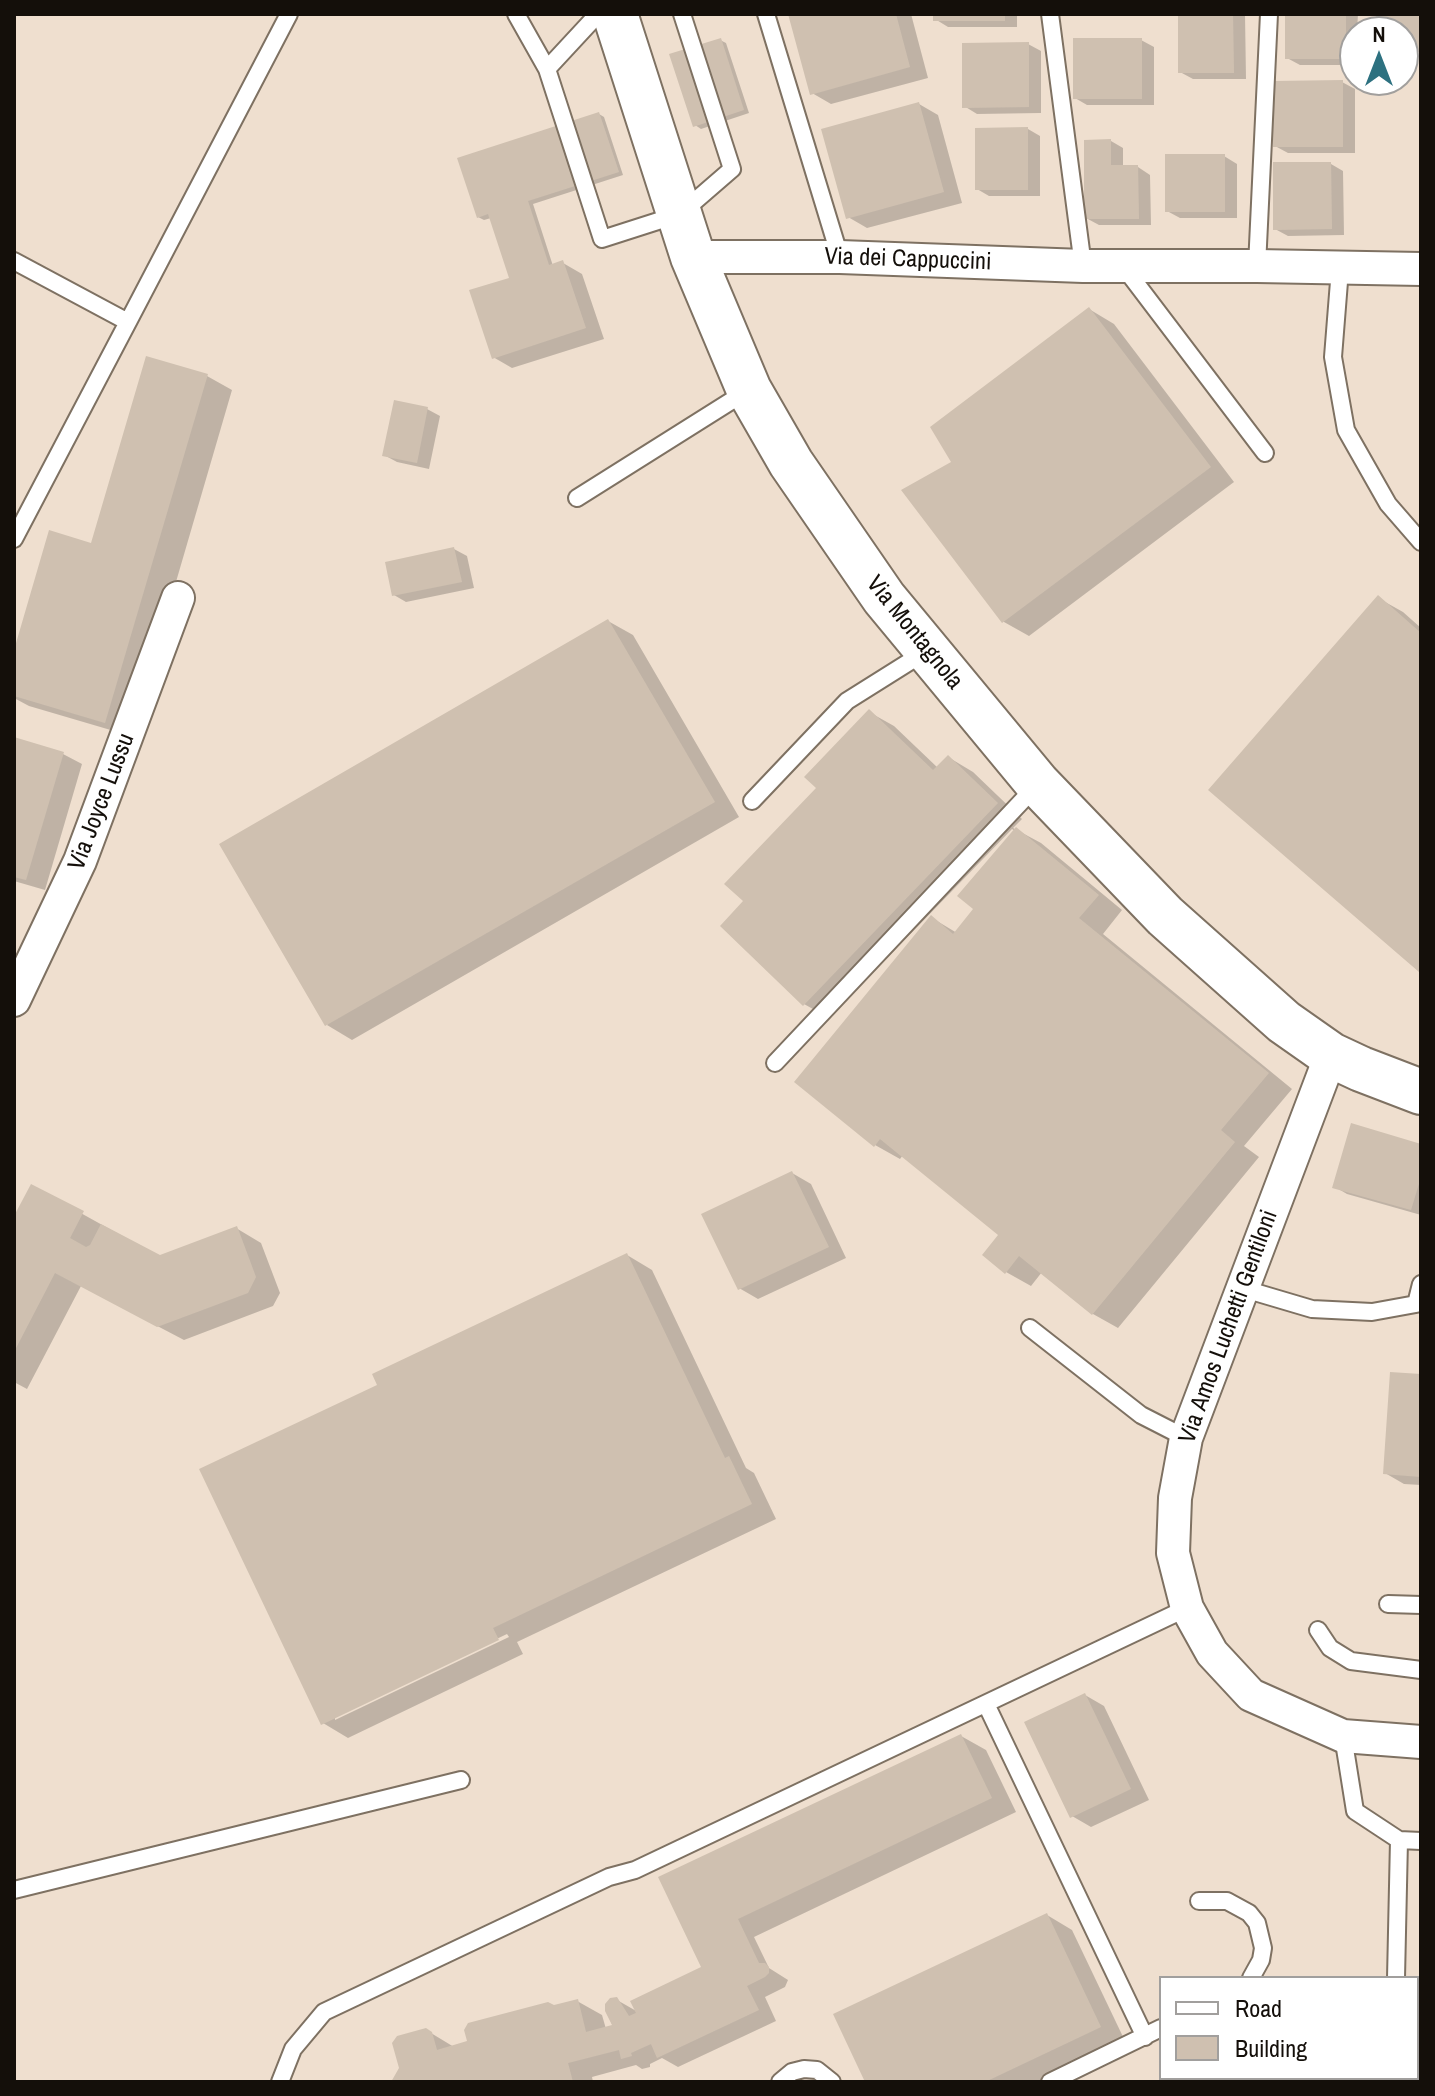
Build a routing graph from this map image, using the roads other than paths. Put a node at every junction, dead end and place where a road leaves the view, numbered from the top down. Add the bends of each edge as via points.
1 (289, 14) edge
2 (516, 14) edge
3 (598, 14) edge
4 (615, 14) edge
5 (682, 14) edge
6 (766, 14) edge
7 (1050, 14) edge
8 (1269, 14) edge
9 (547, 69) junction
10 (680, 214) junction
11 (693, 257) junction
12 (840, 257) junction
13 (14, 261) edge
14 (1083, 266) junction
15 (1123, 266) junction
16 (1257, 266) junction
17 (1340, 269) junction
18 (1421, 269) edge
19 (128, 322) junction
20 (749, 390) junction
21 (1265, 453) dead end
22 (577, 498) dead end
23 (14, 539) edge
24 (1421, 542) edge
25 (178, 598) dead end
26 (927, 651) junction
27 (1038, 784) junction
28 (752, 801) dead end
29 (14, 1000) edge
30 (1331, 1055) junction
31 (775, 1063) dead end
32 (1421, 1092) edge
33 (1421, 1284) edge
34 (1241, 1288) junction
35 (1030, 1328) dead end
36 (1186, 1438) junction
37 (1388, 1604) dead end
38 (1421, 1605) edge
39 (1187, 1608) junction
40 (1318, 1630) dead end
41 (1421, 1670) edge
42 (986, 1704) junction
43 (1343, 1736) junction
44 (1421, 1742) edge
45 (461, 1780) dead end
46 (1399, 1840) junction
47 (1421, 1841) edge
48 (14, 1890) edge
49 (1199, 1901) dead end
50 (1252, 1976) edge
51 (1396, 1976) edge
52 (1159, 2029) edge
53 (1145, 2037) junction
54 (280, 2082) edge
55 (780, 2082) edge
56 (832, 2082) edge
57 (1050, 2082) edge

1 - 19 lane
2 - 9 lane
3 - 9 lane
4 - 10 main road, Via Montagnola
5 - 10 lane via 732,169
6 - 12 lane
7 - 14 lane
8 - 16 lane
9 - 10 lane via 602,239
10 - 11 main road, Via Montagnola
11 - 12 street, Via dei Cappuccini
11 - 20 main road, Via Montagnola
12 - 14 street, Via dei Cappuccini
13 - 19 lane
14 - 15 street, Via dei Cappuccini
15 - 16 street, Via dei Cappuccini
15 - 21 lane
16 - 17 street, Via dei Cappuccini
17 - 18 street, Via dei Cappuccini
17 - 24 lane via 1333,357 1346,430 1388,504
19 - 23 lane
20 - 22 lane
20 - 26 main road, Via Montagnola via 840,537
25 - 29 street, Via Joyce Lussu via 80,861
26 - 27 main road, Via Montagnola
26 - 28 lane via 847,701
27 - 30 main road, Via Montagnola via 1165,916 1284,1022
27 - 31 lane
30 - 32 main road, Via Montagnola
30 - 34 street, Via Amos Luchetti Gentiloni
33 - 34 lane via 1416,1304 1372,1312 1312,1309
34 - 36 street, Via Amos Luchetti Gentiloni
35 - 36 lane via 1141,1415
36 - 39 street, Via Amos Luchetti Gentiloni via 1175,1498 1173,1553
37 - 38 lane
39 - 42 lane
39 - 43 street, Via Amos Luchetti Gentiloni via 1212,1653 1251,1695
40 - 41 lane via 1330,1648 1351,1661
42 - 53 lane
42 - 54 lane via 324,2012 293,2049
43 - 44 street, Via Amos Luchetti Gentiloni
43 - 46 lane via 1355,1811
45 - 48 lane
46 - 47 lane
46 - 51 lane
49 - 50 lane via 1239,1905 1257,1923 1263,1948
52 - 53 lane
53 - 57 lane
55 - 56 lane via 804,2069 817,2070

